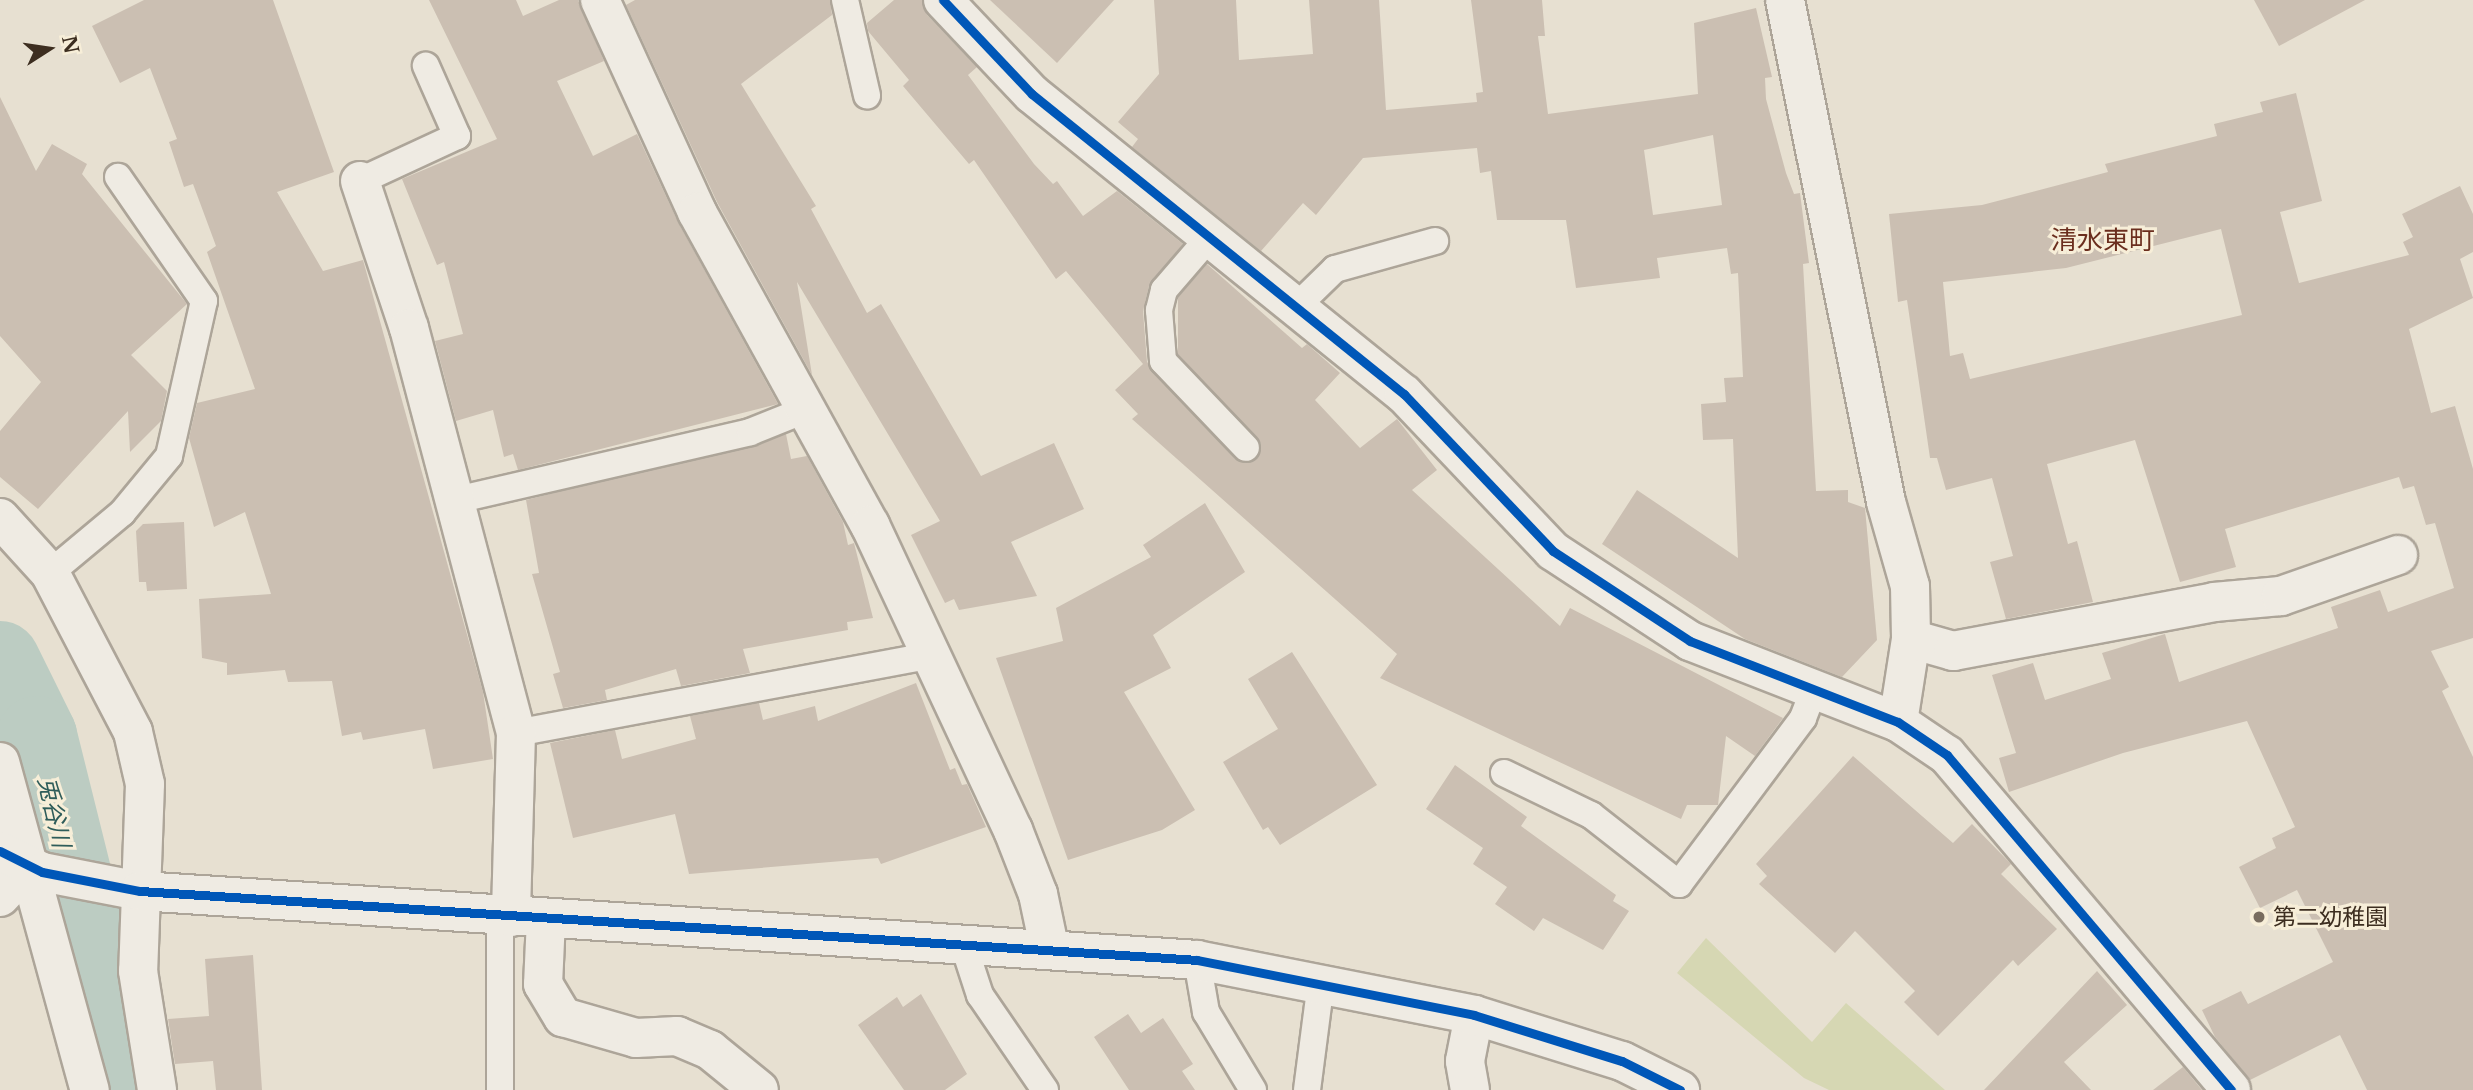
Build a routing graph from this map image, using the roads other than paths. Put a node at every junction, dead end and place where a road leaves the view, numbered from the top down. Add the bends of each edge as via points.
1 (600, 0) edge
2 (845, 0) edge
3 (943, 0) edge
4 (1785, 0) edge
5 (426, 66) dead end
6 (867, 95) dead end
7 (118, 177) dead end
8 (360, 181) joint
9 (1207, 240) junction
10 (1435, 241) dead end
11 (1297, 306) junction
12 (810, 408) junction
13 (1246, 448) dead end
14 (452, 501) junction
15 (0, 518) edge
16 (2398, 555) dead end
17 (50, 573) junction
18 (1911, 639) junction
19 (930, 654) junction
20 (1813, 692) junction
21 (1898, 722) junction
22 (516, 733) junction
23 (0, 762) edge
24 (1504, 773) dead end
25 (24, 863) edge
26 (140, 891) junction
27 (0, 897) edge
28 (519, 917) junction
29 (962, 940) junction
30 (1049, 946) junction
31 (1197, 960) junction
32 (1321, 982) junction
33 (1474, 1015) junction
34 (90, 1090) edge
35 (157, 1090) edge
36 (500, 1090) edge
37 (759, 1090) edge
38 (1045, 1090) edge
39 (1253, 1090) edge
40 (1307, 1090) edge
41 (1470, 1090) edge
42 (1680, 1090) edge
43 (2231, 1090) edge

1 - 12 street via 698,212 767,345
2 - 6 lane
3 - 9 street via 1032,94
4 - 18 street via 1886,502 1910,586
5 - 8 lane via 457,136
7 - 17 lane via 204,301 200,326 169,456 122,513
8 - 14 street via 409,328
9 - 11 street
9 - 13 lane via 1164,290 1158,310 1163,361
10 - 11 lane via 1364,256 1335,269
11 - 20 street via 1404,394 1553,551 1690,641
12 - 14 lane via 750,432
12 - 19 street
14 - 22 street
15 - 17 street
16 - 18 street via 2281,596 2214,602 1953,651
17 - 26 street via 133,732 145,785
18 - 21 street
19 - 22 lane
19 - 30 street via 1013,830 1038,894
20 - 21 street
20 - 24 lane via 1803,718 1679,884 1591,815
21 - 43 street via 1947,755
22 - 28 street
23 - 25 street
25 - 26 street via 99,886
25 - 27 street
25 - 34 street
26 - 28 street
26 - 35 street via 138,971
28 - 29 street
28 - 36 lane
28 - 37 street via 543,984 564,1017 636,1038 677,1036 709,1050
29 - 30 street
29 - 38 lane via 980,995
30 - 31 street
31 - 32 street
31 - 39 lane via 1206,1012
32 - 33 street
32 - 40 lane
33 - 41 street via 1465,1061
33 - 42 street via 1622,1061

